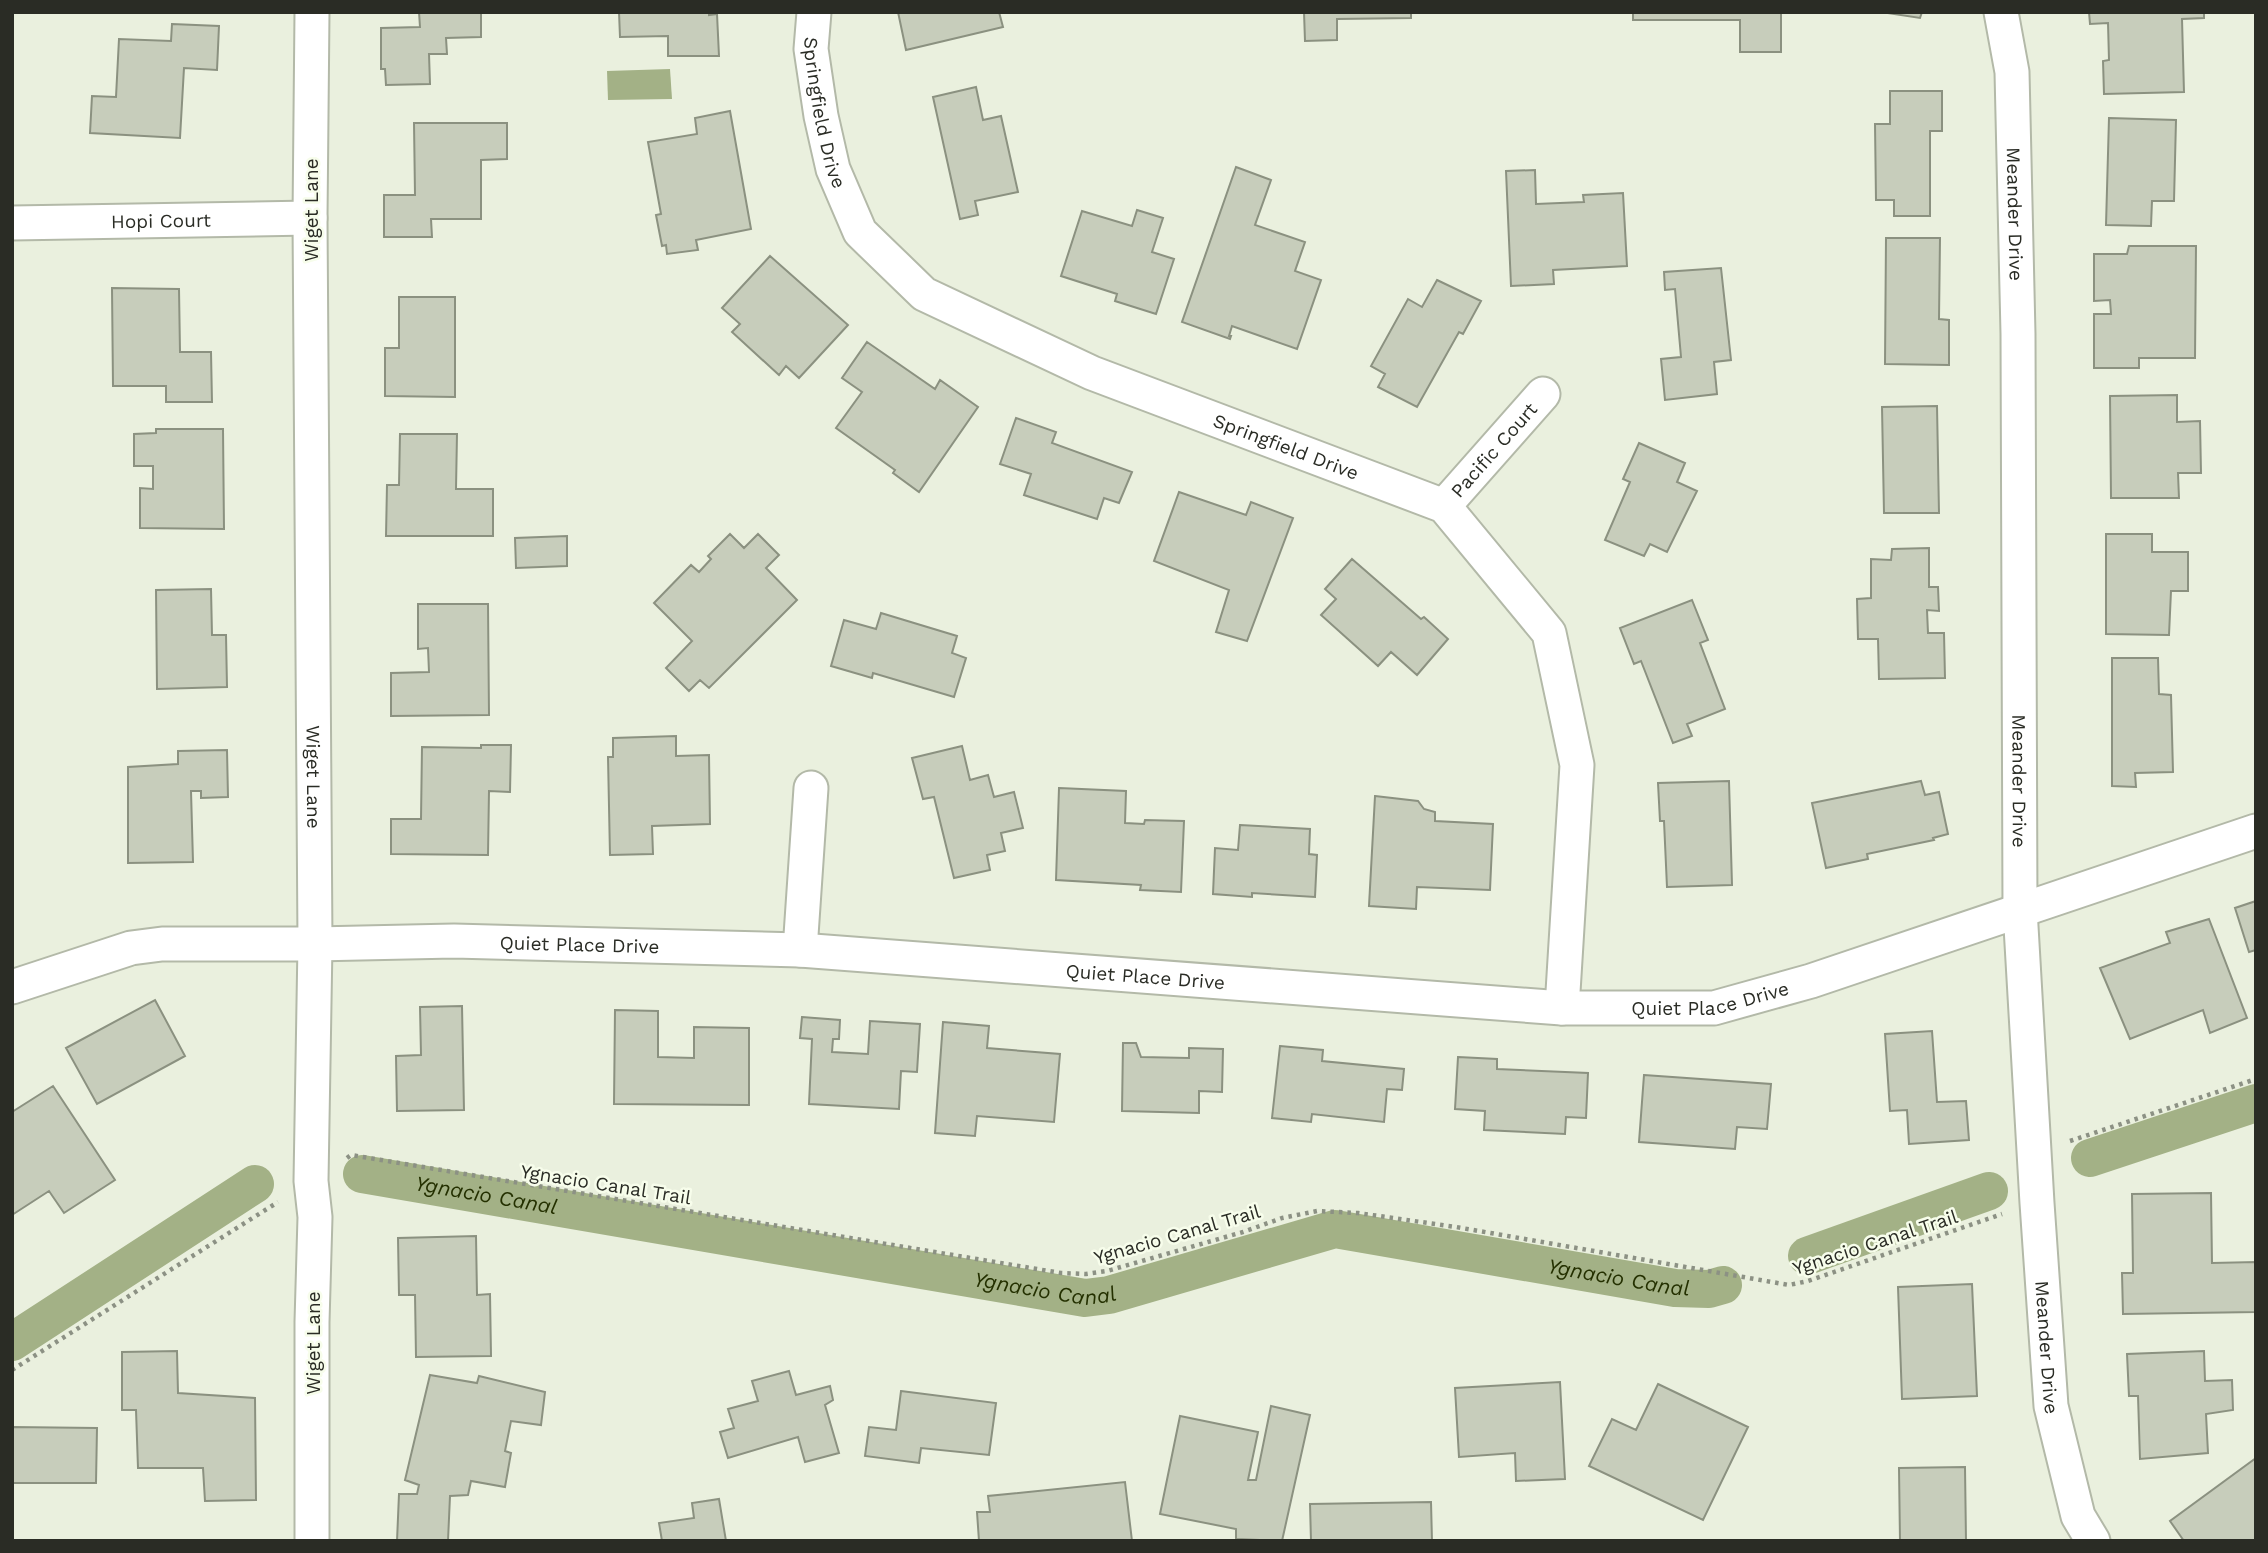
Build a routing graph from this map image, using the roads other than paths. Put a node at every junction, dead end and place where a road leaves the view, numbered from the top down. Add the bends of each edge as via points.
1 (312, 12) edge
2 (814, 12) edge
3 (2001, 12) edge
4 (310, 218) junction
5 (12, 223) edge
6 (1543, 394) dead end
7 (1444, 506) junction
8 (811, 788) dead end
9 (2256, 831) edge
10 (2020, 909) junction
11 (315, 944) junction
12 (800, 950) junction
13 (12, 987) edge
14 (1562, 1008) junction
15 (313, 1541) edge
16 (2093, 1541) edge

1 - 4 street, Wiget Lane
2 - 7 street, Springfield Drive via 811,49 833,169 860,232 924,294 1092,373
3 - 10 street, Meander Drive via 2012,72 2018,334
4 - 5 street, Hopi Court
4 - 11 street, Wiget Lane
6 - 7 street, Pacific Court
7 - 14 street, Springfield Drive via 1549,633 1577,765
8 - 12 street
9 - 10 street, Quiet Place Drive
10 - 14 street, Quiet Place Drive via 1811,981 1714,1008
10 - 16 street, Meander Drive via 2051,1406 2078,1516
11 - 12 street, Quiet Place Drive via 454,941
11 - 13 street, Quiet Place Drive via 131,948
11 - 15 street, Wiget Lane
12 - 14 street, Quiet Place Drive

